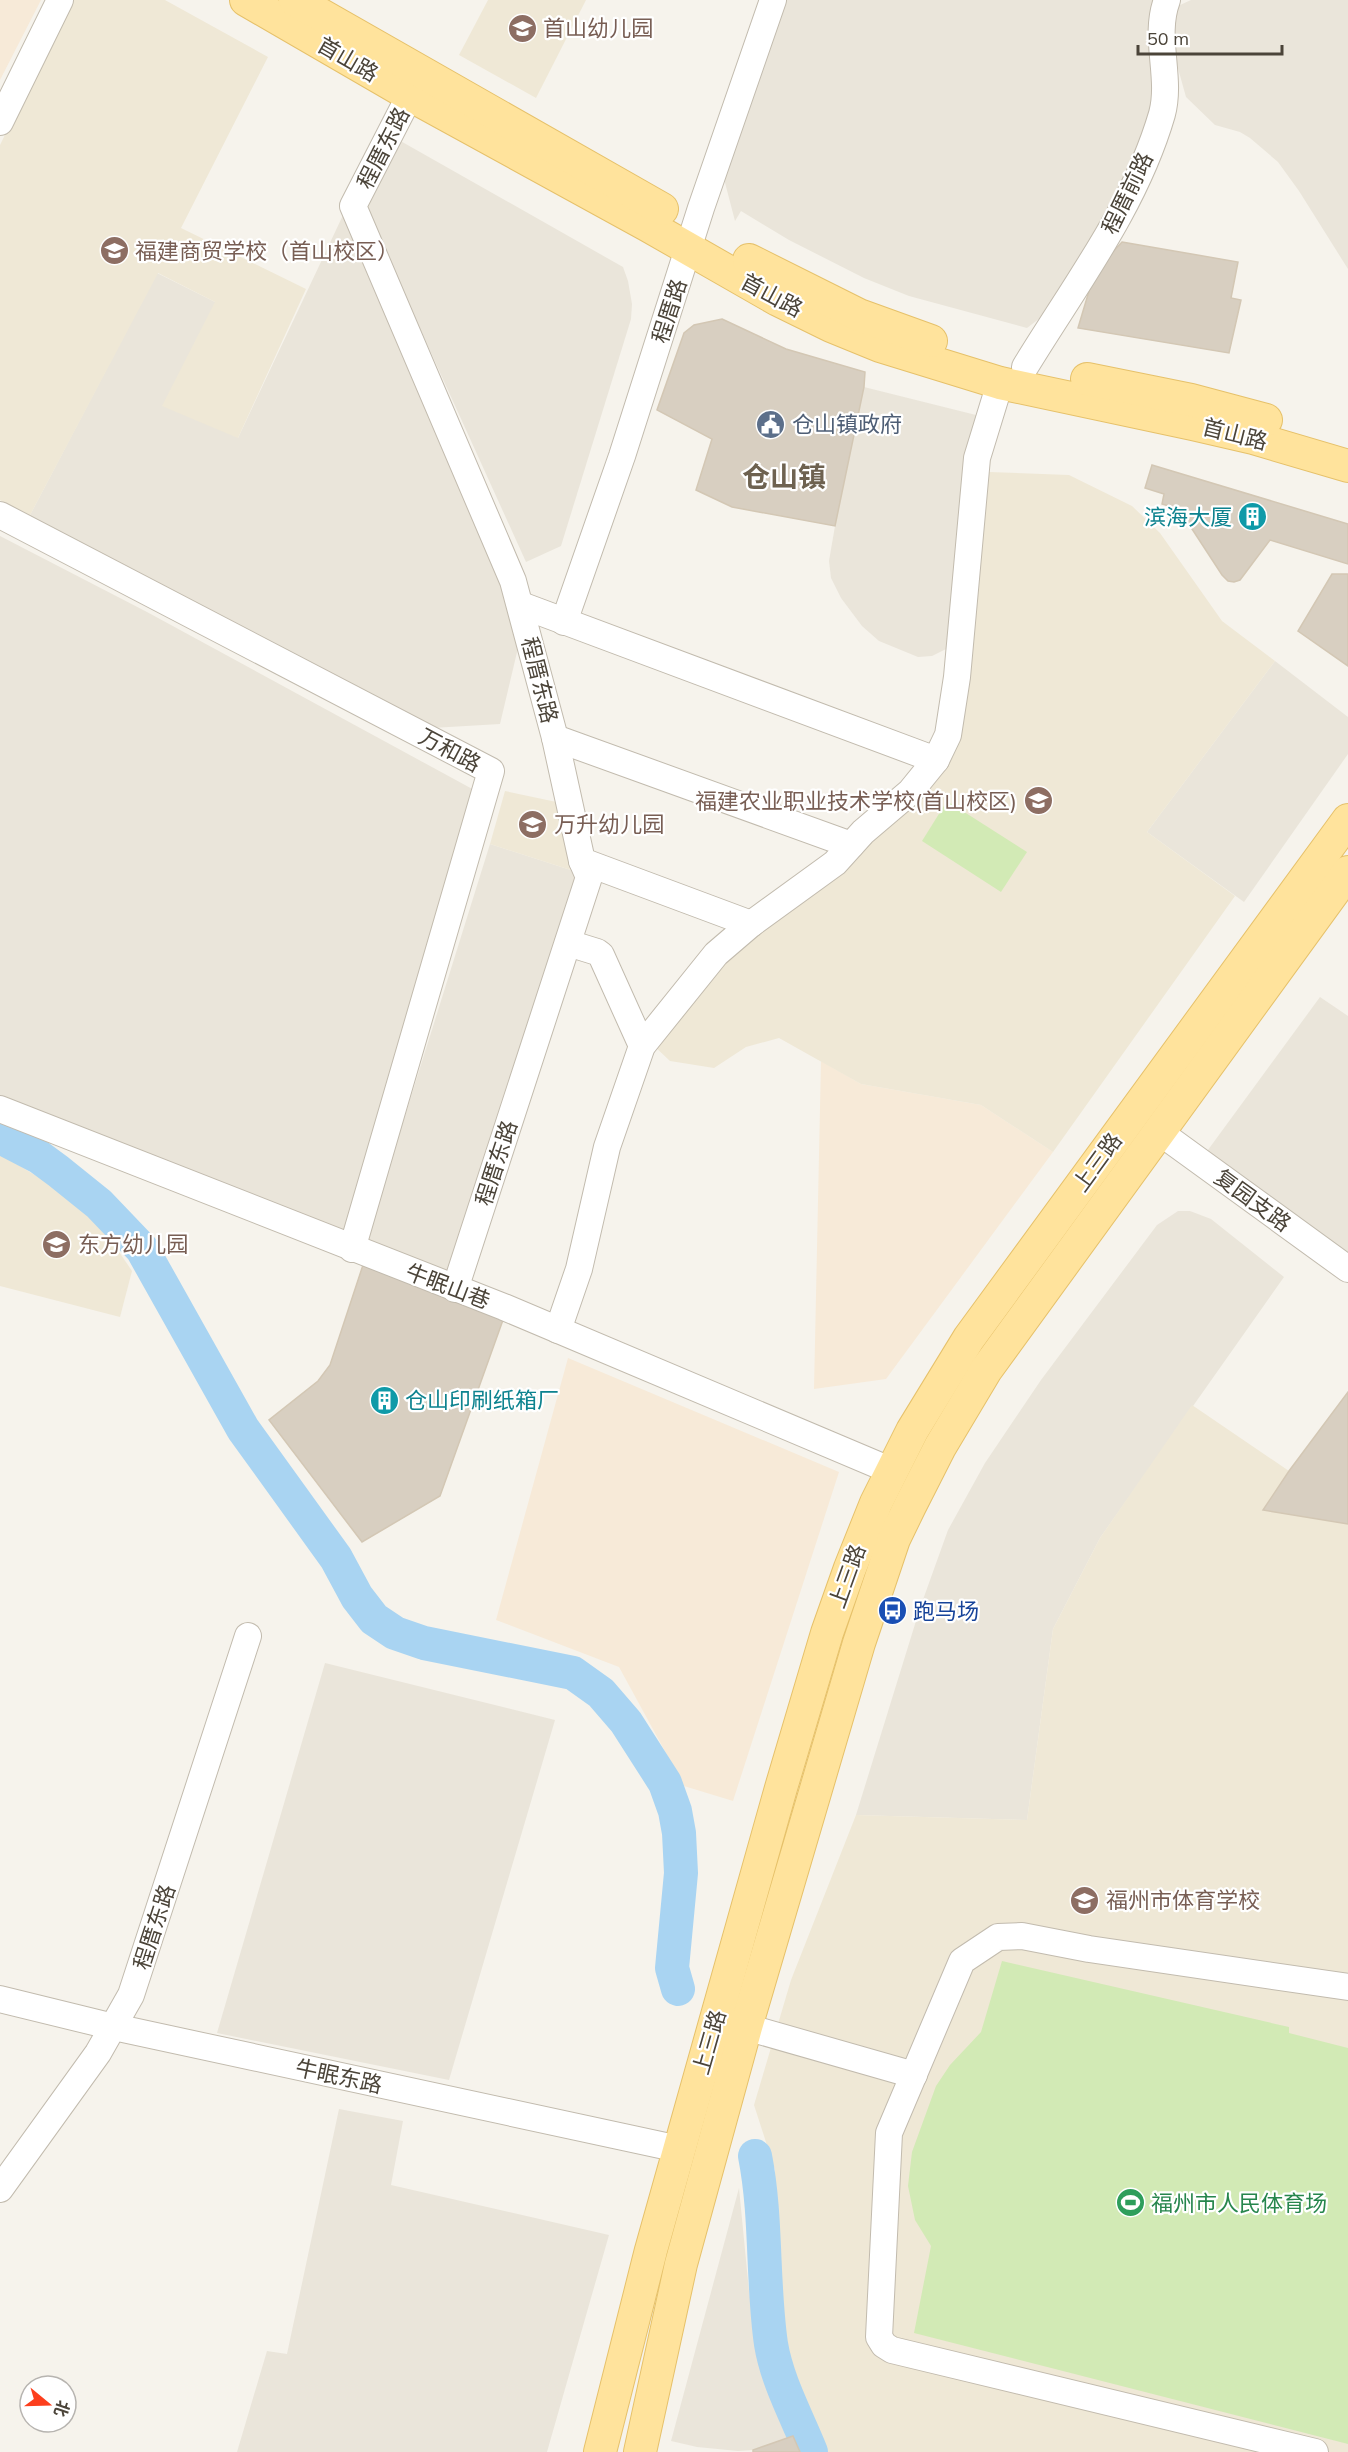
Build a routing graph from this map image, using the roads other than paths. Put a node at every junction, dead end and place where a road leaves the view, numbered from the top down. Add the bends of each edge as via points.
1 (60, 0) edge
2 (246, 0) edge
3 (295, 0) edge
4 (773, 0) edge
5 (1167, 0) edge
6 (410, 95) junction
7 (0, 122) edge
8 (692, 238) junction
9 (1012, 375) junction
10 (1348, 460) edge
11 (0, 515) edge
12 (521, 605) junction
13 (564, 622) junction
14 (555, 738) junction
15 (936, 760) junction
16 (1348, 820) edge
17 (851, 845) junction
18 (582, 861) junction
19 (1348, 872) edge
20 (751, 924) junction
21 (568, 943) junction
22 (642, 1046) junction
23 (0, 1109) edge
24 (1158, 1131) junction
25 (352, 1249) junction
26 (1348, 1269) edge
27 (455, 1289) junction
28 (558, 1330) junction
29 (892, 1471) junction
30 (248, 1636) dead end
31 (1348, 1987) edge
32 (0, 1999) edge
33 (114, 2027) junction
34 (746, 2027) junction
35 (914, 2075) junction
36 (679, 2149) junction
37 (0, 2188) edge
38 (600, 2452) edge
39 (640, 2452) edge
40 (1315, 2452) edge

1 - 7 street
2 - 6 main road, 首山路
3 - 8 main road, 首山路
4 - 8 street, 程厝路
5 - 9 street, 程厝前路 via 1162,26 1164,106 1140,172 1118,218
6 - 8 main road, 首山路
6 - 12 street, 程厝东路 via 353,206
8 - 9 main road, 首山路 via 741,256 859,315
8 - 13 street, 程厝路
9 - 10 main road, 首山路 via 1191,400
9 - 15 street, 程厝前路 via 983,433 975,468 957,677 948,735
11 - 25 street, 万和路 via 491,771
12 - 13 street
12 - 14 street, 程厝东路
13 - 15 street
14 - 17 street
14 - 18 street, 程厝东路
15 - 17 street, 程厝前路 via 915,786
16 - 29 main road, 上三路 via 975,1329 932,1396
17 - 20 street, 程厝前路 via 832,866
18 - 20 street
18 - 21 street, 程厝东路 via 589,877
19 - 24 main road, 上三路
20 - 22 street, 程厝前路 via 709,961
21 - 22 street via 601,955
21 - 27 street, 程厝东路
22 - 28 street, 程厝前路 via 607,1147 579,1269
23 - 25 street, 牛眠山巷
24 - 26 street, 复园支路
24 - 34 main road, 上三路 via 986,1370 940,1447 894,1539 845,1688
25 - 27 street, 牛眠山巷
27 - 28 street, 牛眠山巷
28 - 29 street, 牛眠山巷
29 - 36 main road, 上三路 via 862,1535 827,1633
30 - 33 street, 程厝东路 via 138,1977
31 - 35 street via 1022,1936 998,1937 962,1961
32 - 33 street, 牛眠东路
33 - 36 street, 牛眠东路
33 - 37 street, 程厝东路
34 - 35 street
34 - 39 main road, 上三路 via 681,2264
35 - 40 street via 889,2133 879,2337 884,2346
36 - 38 main road, 上三路

